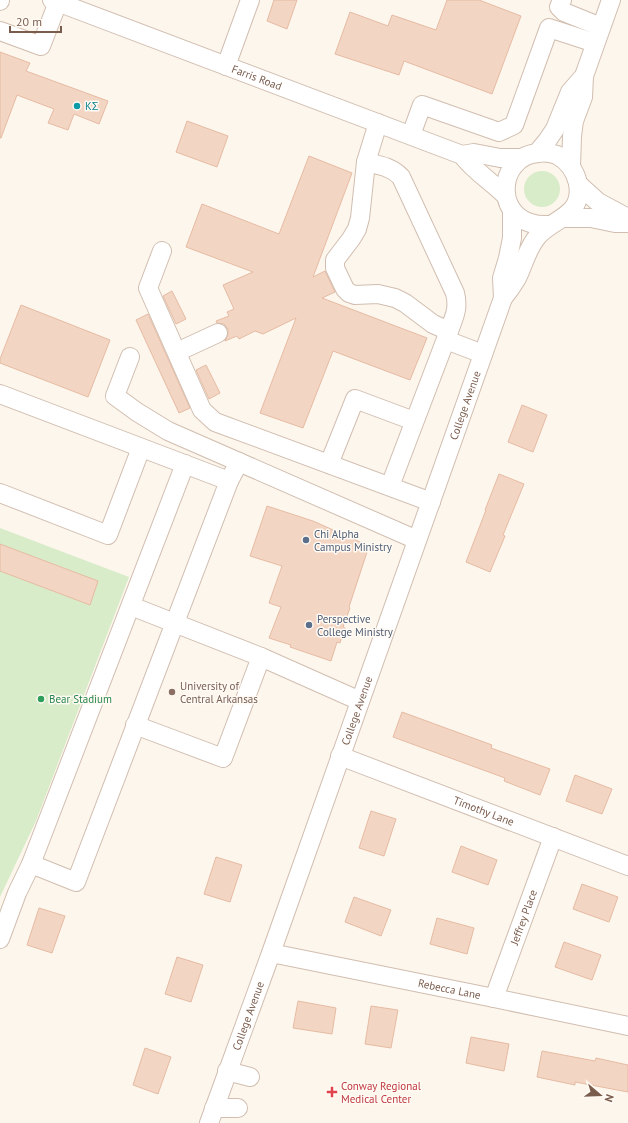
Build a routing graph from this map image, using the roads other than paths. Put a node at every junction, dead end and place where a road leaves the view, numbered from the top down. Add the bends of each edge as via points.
1 (250, 0) edge
2 (562, 0) edge
3 (610, 0) edge
4 (55, 1) edge
5 (0, 31) edge
6 (598, 35) junction
7 (226, 66) junction
8 (584, 76) junction
9 (378, 122) junction
10 (411, 135) junction
11 (462, 155) junction
12 (530, 155) junction
13 (366, 162) junction
14 (572, 167) junction
15 (578, 184) junction
16 (509, 203) junction
17 (628, 218) edge
18 (556, 221) junction
19 (628, 223) edge
20 (162, 251) dead end
21 (504, 298) junction
22 (218, 333) dead end
23 (447, 336) junction
24 (177, 352) junction
25 (483, 354) junction
26 (130, 357) dead end
27 (0, 394) edge
28 (414, 421) junction
29 (141, 448) junction
30 (239, 462) junction
31 (185, 464) junction
32 (329, 464) junction
33 (229, 481) junction
34 (390, 486) junction
35 (0, 493) edge
36 (431, 502) junction
37 (417, 540) junction
38 (131, 606) junction
39 (174, 622) junction
40 (262, 657) junction
41 (360, 700) junction
42 (135, 725) junction
43 (340, 756) junction
44 (553, 837) junction
45 (31, 864) junction
46 (628, 866) edge
47 (0, 937) edge
48 (271, 953) junction
49 (494, 998) junction
50 (628, 1026) edge
51 (227, 1072) junction
52 (250, 1077) dead end
53 (238, 1108) dead end
54 (212, 1115) edge

1 - 7 street
2 - 6 street via 559,7 564,12
3 - 6 street
4 - 5 street via 41,46
4 - 7 street, Farris Road
6 - 8 street
6 - 10 street via 549,28 514,125 499,132 422,105
7 - 9 street, Farris Road
8 - 12 street via 570,92 555,129 547,141
8 - 14 street via 583,97 574,121 572,136
9 - 10 street, Farris Road
9 - 13 street
10 - 11 street, Farris Road
11 - 12 street, Farris Road via 474,153 500,158
11 - 16 street, Farris Road via 469,165 494,184
12 - 14 street via 545,152 555,154
12 - 16 street via 516,162 506,180 505,191
13 - 23 street via 389,168 400,177 455,293 456,313
13 - 23 street via 357,229 335,260 335,268 349,293 378,294 395,298
14 - 15 street
15 - 17 street via 598,202
15 - 18 street via 578,197 574,207 567,215
16 - 18 street via 519,218 528,223 539,225
16 - 21 street, College Avenue via 512,238 502,278
18 - 19 street via 591,218
18 - 21 street, College Avenue via 537,237 517,279
20 - 24 street via 148,288
21 - 25 street, College Avenue
22 - 24 street
23 - 25 street
23 - 28 street
24 - 32 street via 202,410 215,422
25 - 36 street, College Avenue
26 - 30 street via 115,396 168,431
27 - 29 street
28 - 32 street via 355,399
28 - 34 street
29 - 31 street
29 - 35 street via 108,535
30 - 33 street
30 - 37 street
31 - 33 street
31 - 38 street
32 - 34 street
33 - 39 street
34 - 36 street
36 - 37 street, College Avenue
37 - 41 street, College Avenue
38 - 39 street
38 - 45 street
39 - 40 street
39 - 42 street
40 - 41 street
40 - 42 street via 223,758
41 - 43 street, College Avenue
42 - 45 street via 76,882
43 - 44 street, Timothy Lane
43 - 48 street, College Avenue
44 - 46 street, Timothy Lane
44 - 49 street, Jeffrey Place
45 - 47 street
48 - 49 street, Rebecca Lane
48 - 51 street, College Avenue
49 - 50 street, Rebecca Lane
51 - 52 street
51 - 54 street, College Avenue
53 - 54 street

